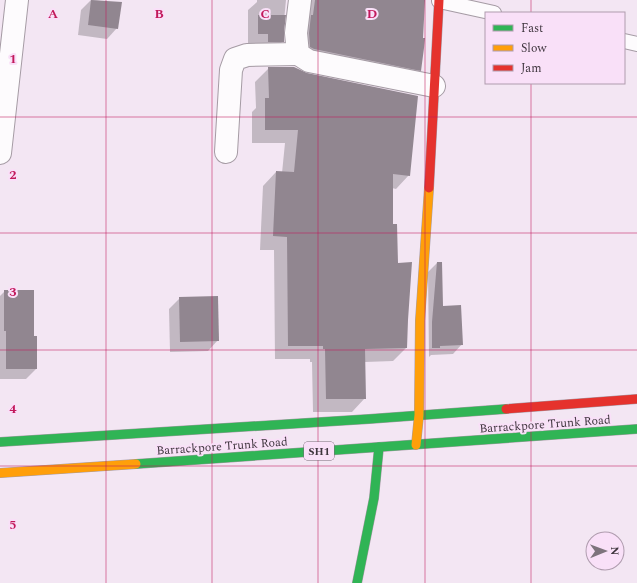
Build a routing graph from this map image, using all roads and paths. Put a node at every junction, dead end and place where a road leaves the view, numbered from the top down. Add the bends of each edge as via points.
1 (17, 0) edge
2 (300, 0) edge
3 (439, 0) edge
4 (490, 12) edge
5 (625, 41) edge
6 (637, 44) edge
7 (298, 54) junction
8 (434, 86) junction
9 (226, 152) dead end
10 (0, 153) edge
11 (637, 399) edge
12 (419, 415) junction
13 (637, 429) edge
14 (0, 442) edge
15 (416, 445) junction
16 (379, 447) junction
17 (0, 473) edge
18 (357, 583) edge

1 - 10 street
2 - 7 street via 296,33
3 - 4 lane
3 - 8 main road
5 - 6 lane
7 - 8 street via 309,61
7 - 9 street via 247,55 235,59 231,70
8 - 12 main road via 420,321
11 - 12 main road, Barrackpore Trunk Road
12 - 14 main road, Barrackpore Trunk Road
12 - 15 main road
13 - 15 main road, Barrackpore Trunk Road / SH1
15 - 16 main road, Barrackpore Trunk Road / SH1
16 - 17 main road, Barrackpore Trunk Road / SH1
16 - 18 main road via 374,498

